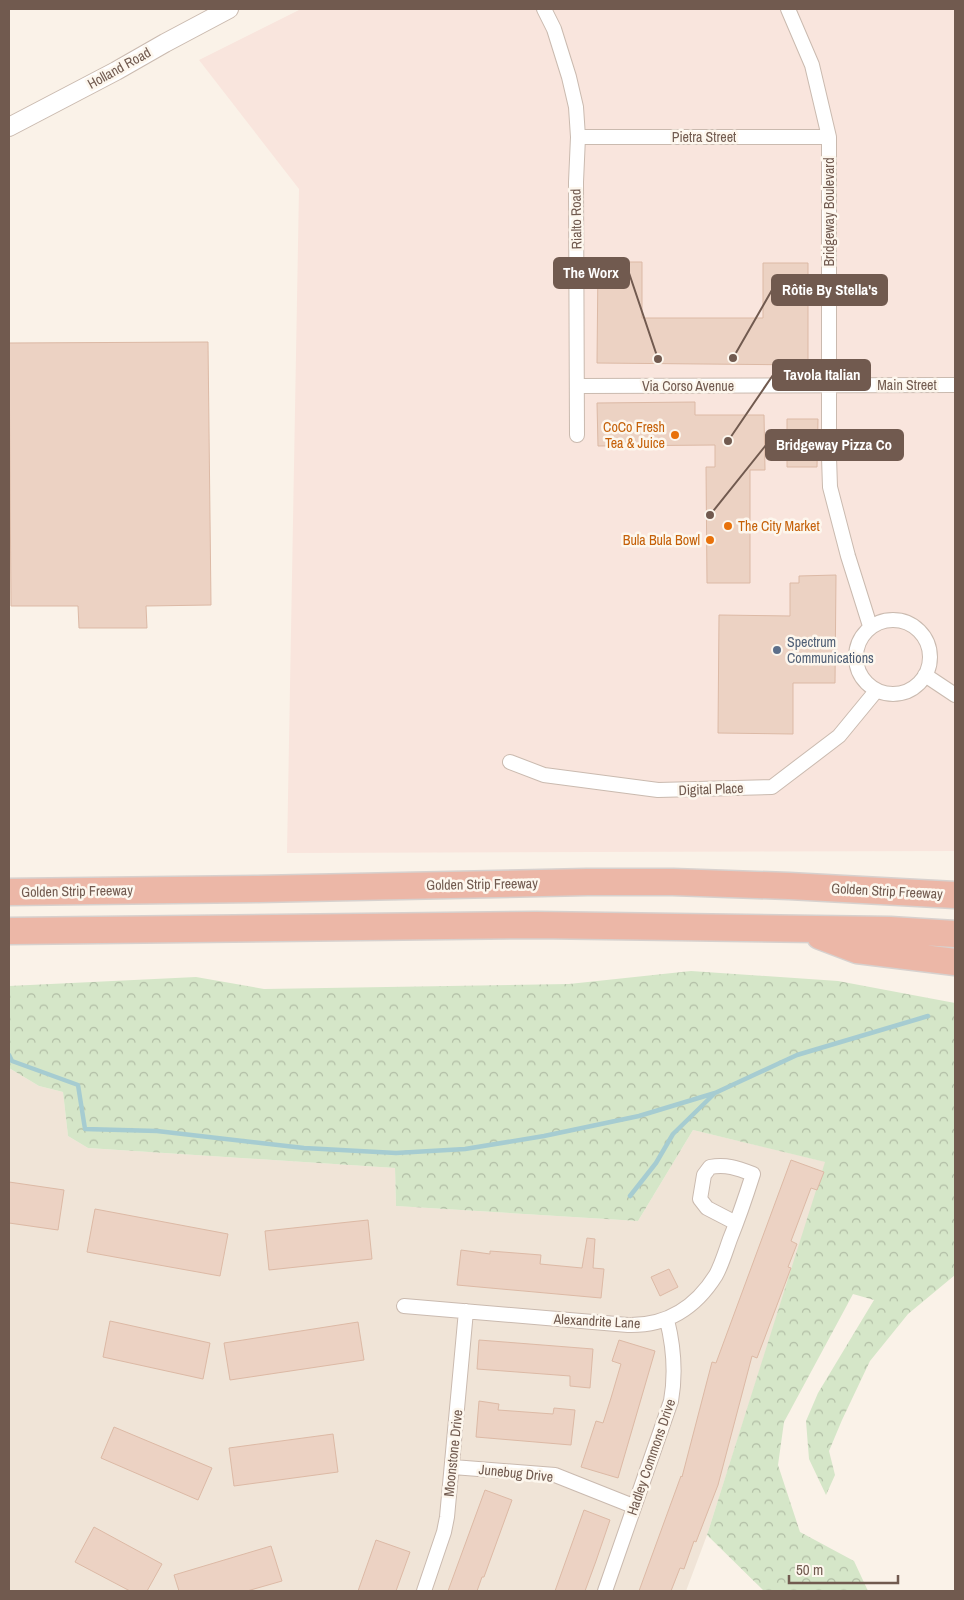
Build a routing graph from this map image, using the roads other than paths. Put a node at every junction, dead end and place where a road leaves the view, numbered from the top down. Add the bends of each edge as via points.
1 (229, 9) edge
2 (544, 9) edge
3 (788, 9) edge
4 (9, 127) edge
5 (578, 138) junction
6 (829, 138) junction
7 (829, 385) junction
8 (577, 386) junction
9 (955, 386) edge
10 (577, 435) dead end
11 (870, 626) junction
12 (926, 675) junction
13 (876, 691) junction
14 (955, 695) edge
15 (510, 762) dead end
16 (9, 892) edge
17 (953, 895) edge
18 (798, 929) junction
19 (9, 931) edge
20 (955, 934) edge
21 (955, 962) edge
22 (736, 1223) junction
23 (404, 1306) dead end
24 (466, 1311) junction
25 (668, 1320) junction
26 (453, 1467) junction
27 (634, 1506) junction
28 (424, 1591) edge
29 (605, 1591) edge

1 - 4 street, Holland Road
2 - 5 street, Rialto Road via 569,77
3 - 6 street, Bridgeway Boulevard via 812,65
5 - 6 street, Pietra Street
5 - 8 street, Rialto Road
6 - 7 street, Bridgeway Boulevard
7 - 8 street, Via Corso Avenue
7 - 9 street, Main Street
7 - 11 street, Bridgeway Boulevard via 830,487
8 - 10 street, Rialto Road
11 - 12 street via 894,619 918,628 930,650
11 - 13 street via 856,647 855,660 862,678
12 - 13 street via 909,691 887,694
12 - 14 street
13 - 15 street, Digital Place via 839,736 772,787 658,790 544,775
16 - 17 highway, Golden Strip Freeway via 597,882 779,885
18 - 19 highway via 536,925
18 - 20 highway
18 - 21 highway via 858,950
22 - 22 street, Alexandrite Lane via 753,1174 733,1166 710,1167 704,1176 700,1199 707,1208
22 - 25 street, Alexandrite Lane via 717,1273 702,1295
23 - 24 street, Alexandrite Lane
24 - 25 street, Alexandrite Lane via 640,1326
24 - 26 street, Moonstone Drive
25 - 27 street, Hadley Commons Drive via 675,1379 671,1401
26 - 27 street, Junebug Drive via 555,1476
26 - 28 street, Moonstone Drive via 444,1532
27 - 29 street, Hadley Commons Drive

